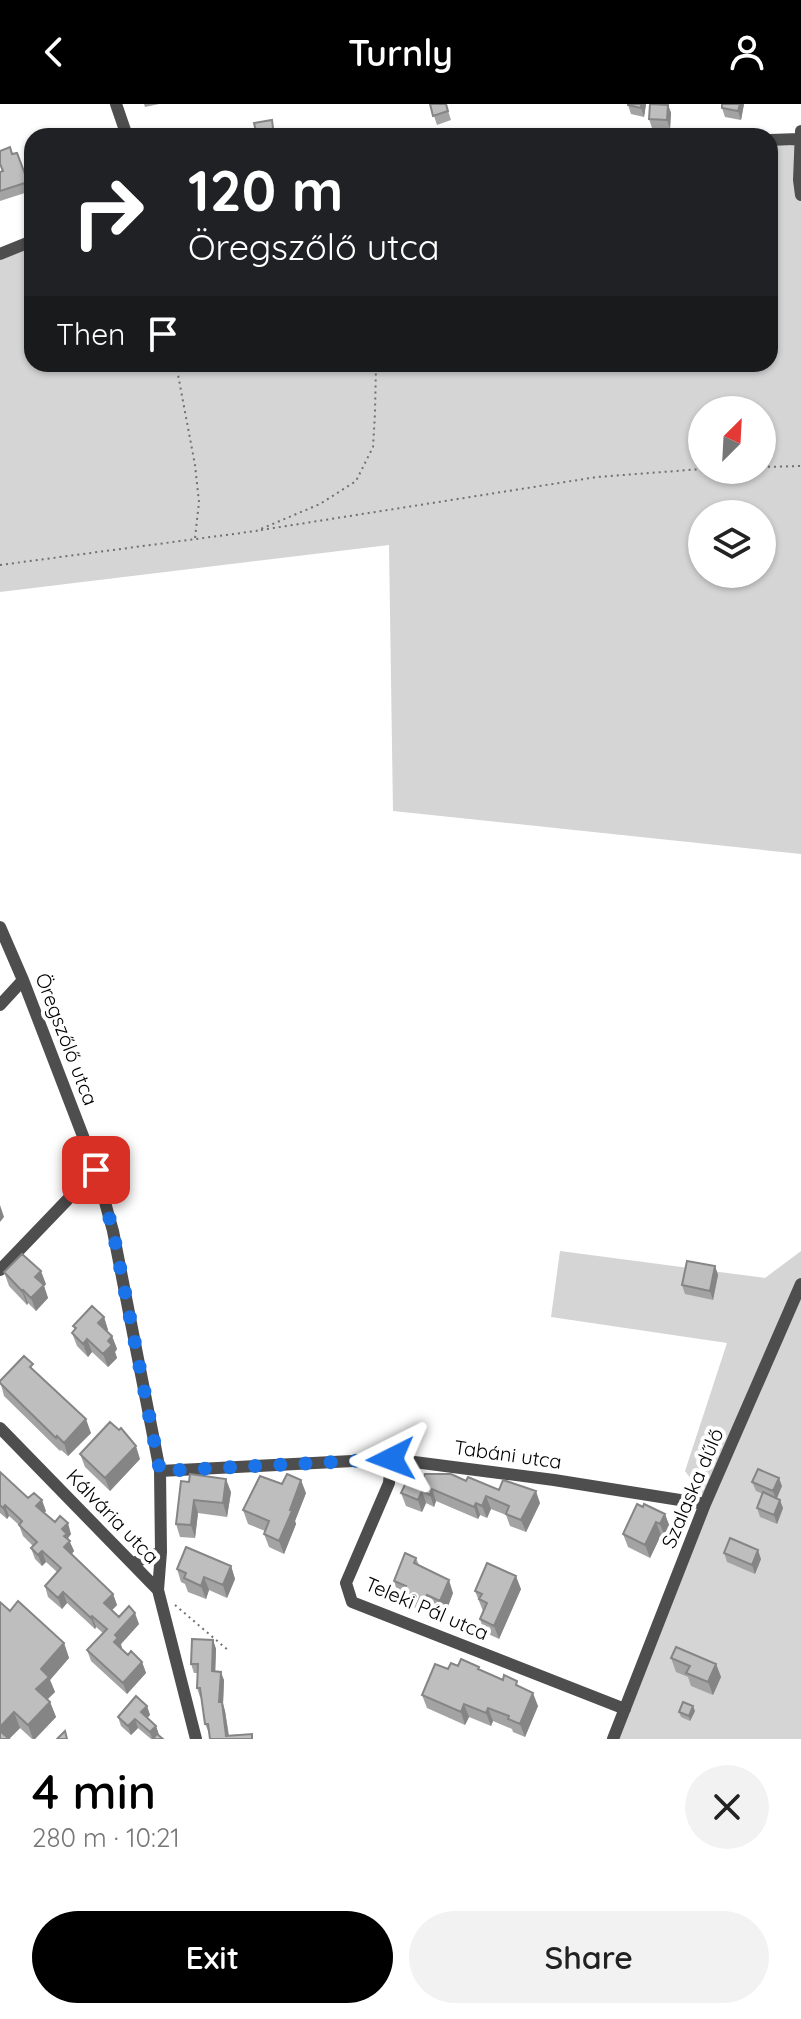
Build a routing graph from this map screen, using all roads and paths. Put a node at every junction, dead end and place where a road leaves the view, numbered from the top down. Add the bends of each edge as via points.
1 (116, 104) edge
2 (124, 128) edge
3 (800, 135) edge
4 (778, 139) edge
5 (801, 195) edge
6 (24, 244) edge
7 (0, 254) edge
8 (178, 372) edge
9 (376, 372) edge
10 (801, 466) edge
11 (776, 467) edge
12 (688, 470) edge
13 (256, 531) junction
14 (195, 539) junction
15 (0, 565) edge
16 (0, 927) edge
17 (23, 980) junction
18 (0, 1005) edge
19 (96, 1170) junction
20 (0, 1270) edge
21 (801, 1284) edge
22 (0, 1428) edge
23 (391, 1459) junction
24 (160, 1471) junction
25 (705, 1504) junction
26 (161, 1552) junction
27 (133, 1563) junction
28 (158, 1590) junction
29 (229, 1651) dead end
30 (625, 1709) junction
31 (196, 1739) edge
32 (613, 1739) edge

1 - 2 street
3 - 4 street
3 - 5 street
6 - 7 street
8 - 14 path via 199,502
9 - 13 path via 373,447 356,481 320,504
10 - 11 path
12 - 13 path via 597,477
13 - 14 path
14 - 15 path
16 - 17 street, Öregszőlő utca
17 - 18 street
17 - 19 street, Öregszőlő utca
19 - 20 street
19 - 24 street, Öregszőlő utca
21 - 25 street, Szalaska dűlő
22 - 27 street, Kálvária utca
23 - 24 street, Tabáni utca
23 - 25 street, Tabáni utca
23 - 30 street, Teleki Pál utca via 389,1483 346,1583 352,1602
24 - 26 street, Öregszőlő utca
25 - 30 street, Szalaska dűlő
26 - 27 street
26 - 28 street, Öregszőlő utca
27 - 28 street, Kálvária utca
28 - 29 path
28 - 31 street, Kálvária utca
30 - 32 street, Szalaska dűlő

